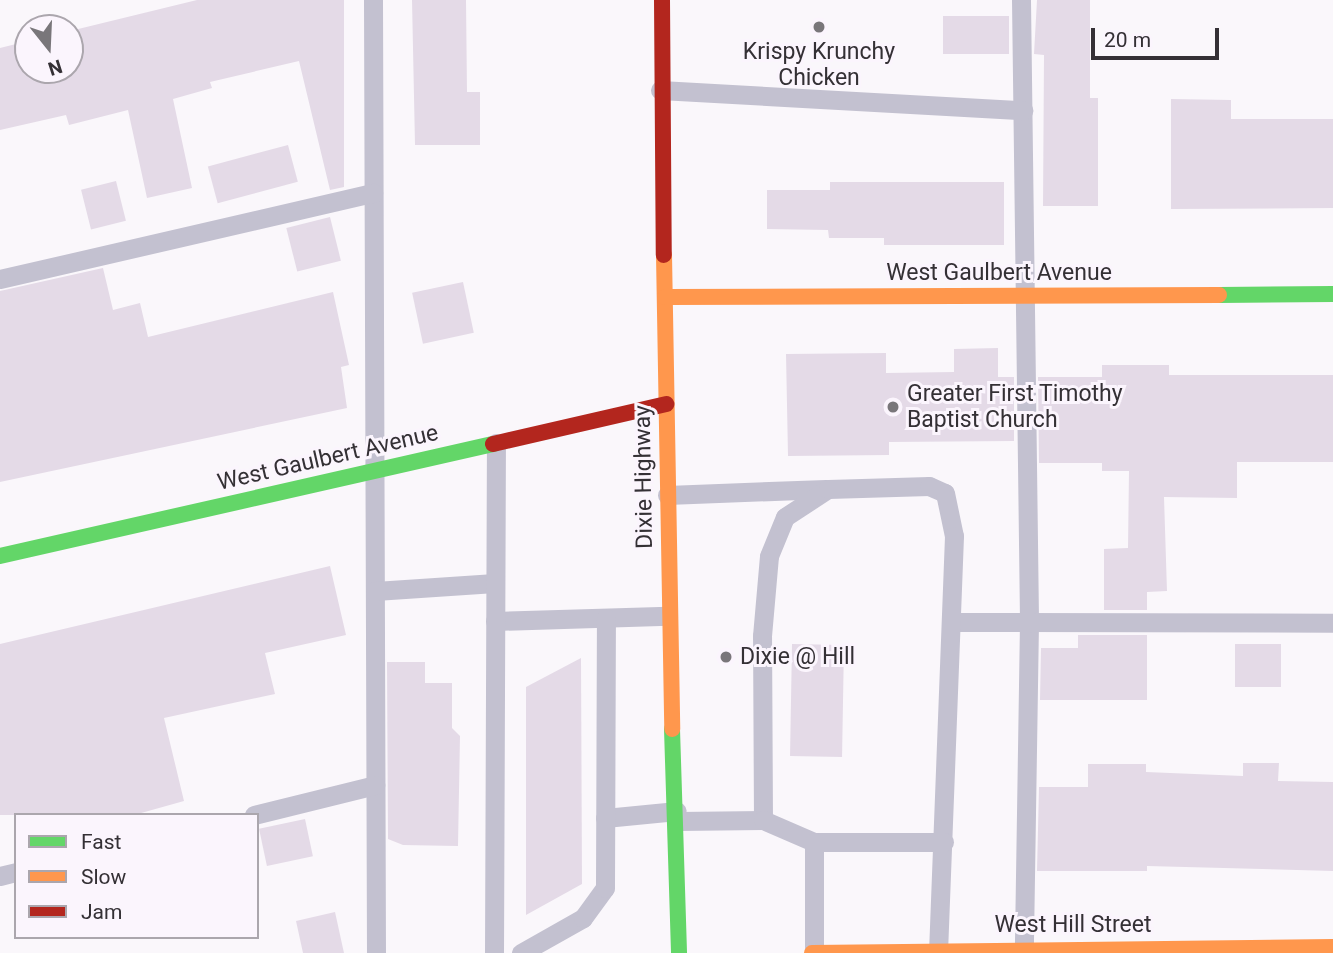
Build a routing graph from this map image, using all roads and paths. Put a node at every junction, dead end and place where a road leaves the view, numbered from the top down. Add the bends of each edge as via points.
1 (373, 0) edge
2 (662, 0) edge
3 (1021, 0) edge
4 (660, 90) junction
5 (1023, 110) junction
6 (373, 193) junction
7 (0, 279) edge
8 (1333, 294) edge
9 (1024, 295) junction
10 (665, 297) junction
11 (666, 404) junction
12 (496, 443) junction
13 (375, 470) junction
14 (828, 489) junction
15 (667, 495) junction
16 (0, 556) edge
17 (495, 583) junction
18 (375, 590) junction
19 (668, 616) junction
20 (606, 618) junction
21 (495, 621) junction
22 (951, 622) junction
23 (1028, 622) junction
24 (1333, 623) edge
25 (375, 785) junction
26 (259, 814) edge
27 (677, 816) junction
28 (605, 818) junction
29 (763, 820) junction
30 (814, 842) junction
31 (944, 842) junction
32 (1333, 947) edge
33 (938, 948) junction
34 (1026, 950) edge
35 (376, 953) edge
36 (495, 953) edge
37 (521, 953) edge
38 (680, 953) edge
39 (813, 953) edge

1 - 6 lane
2 - 4 street, Dixie Highway
3 - 5 lane
4 - 5 lane
4 - 10 street, Dixie Highway
5 - 9 lane
6 - 7 lane
6 - 13 lane
8 - 9 street, West Gaulbert Avenue
9 - 10 street, West Gaulbert Avenue
9 - 23 lane
10 - 11 street, Dixie Highway
11 - 12 street, West Gaulbert Avenue
11 - 15 street, Dixie Highway
12 - 13 street, West Gaulbert Avenue
12 - 17 lane
13 - 16 street, West Gaulbert Avenue
13 - 18 lane
14 - 15 lane
14 - 22 lane via 929,486 945,494 954,536
14 - 29 lane via 785,517 769,556 762,636
15 - 19 street, Dixie Highway
17 - 18 lane
17 - 21 lane
18 - 25 lane
19 - 20 lane
19 - 27 street, Dixie Highway
20 - 21 lane
20 - 28 lane
21 - 36 lane
22 - 23 lane
22 - 31 lane
23 - 24 lane
23 - 34 lane
25 - 26 lane
25 - 35 lane
27 - 28 lane
27 - 29 lane
27 - 38 street, Dixie Highway
28 - 37 lane via 605,888 583,918
29 - 30 lane
30 - 31 lane
30 - 39 lane
31 - 33 lane
32 - 34 street, West Hill Street
33 - 34 street, West Hill Street
33 - 39 street, West Hill Street

